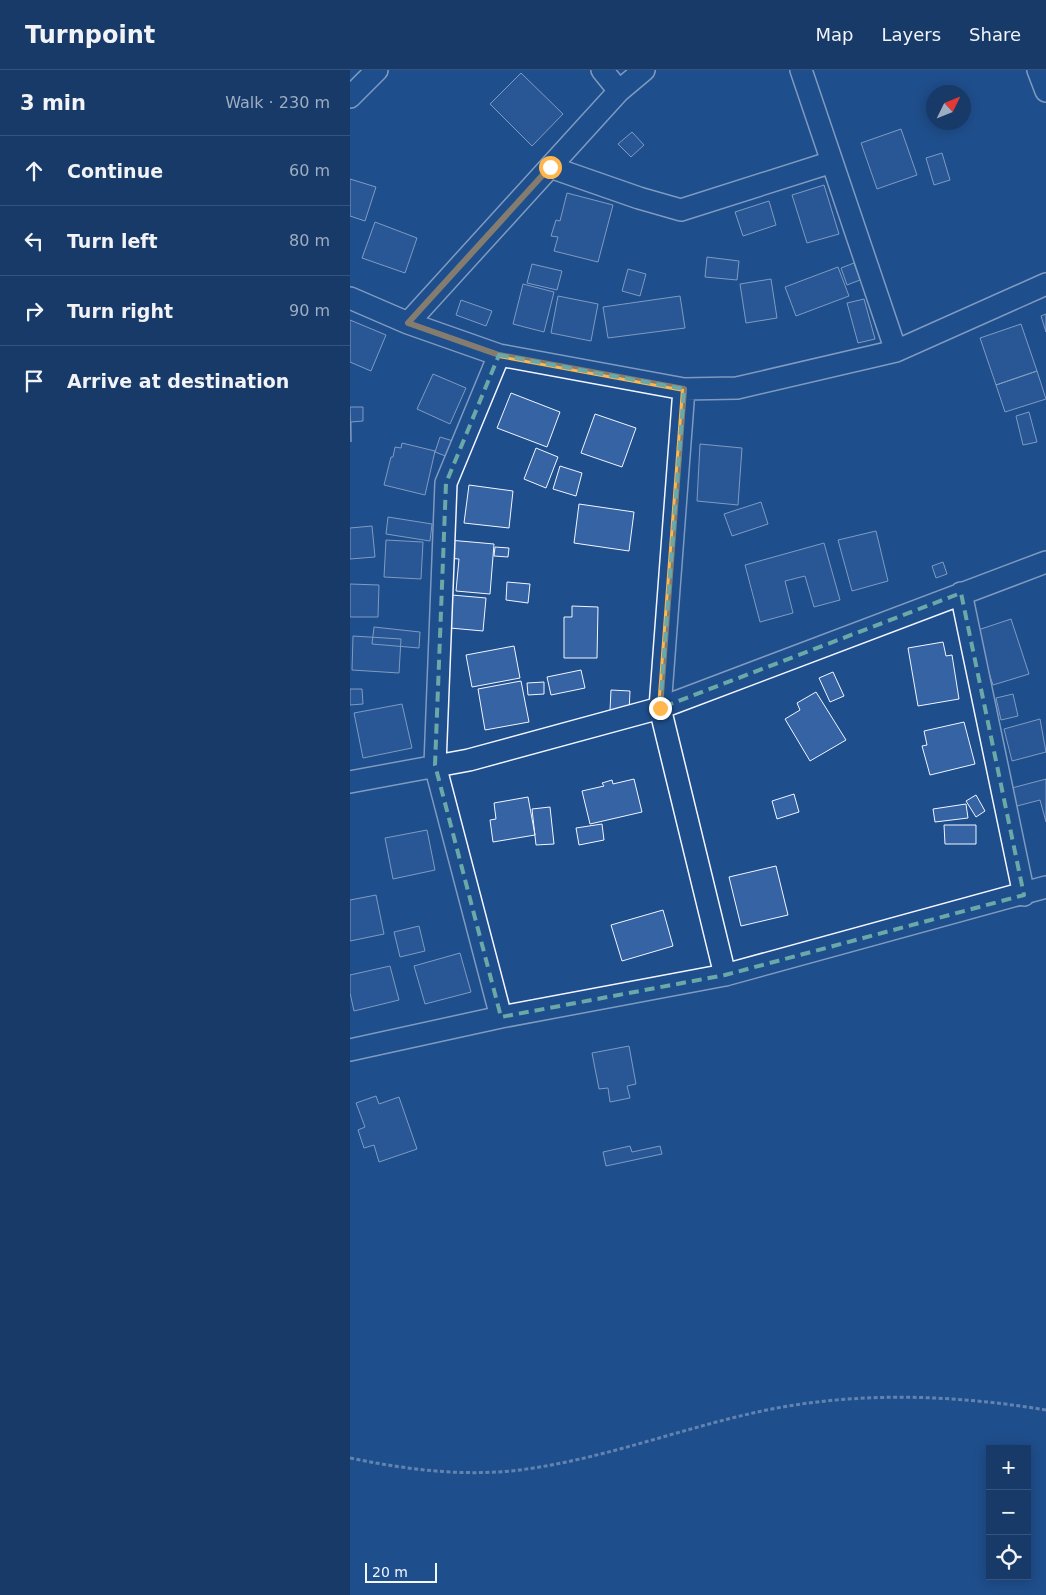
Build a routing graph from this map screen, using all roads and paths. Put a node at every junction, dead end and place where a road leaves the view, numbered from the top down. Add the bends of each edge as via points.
1 (377, 70) edge
2 (602, 70) edge
3 (644, 70) edge
4 (800, 70) edge
5 (1038, 70) edge
6 (619, 91) junction
7 (1046, 91) edge
8 (350, 97) edge
9 (832, 162) junction
10 (550, 167) junction
11 (1046, 284) edge
12 (350, 298) edge
13 (408, 323) junction
14 (896, 351) junction
15 (499, 355) junction
16 (684, 389) junction
17 (1046, 562) edge
18 (961, 593) junction
19 (660, 708) junction
20 (435, 765) junction
21 (350, 782) edge
22 (1046, 887) edge
23 (1024, 895) junction
24 (725, 975) junction
25 (501, 1017) junction
26 (350, 1050) edge
27 (1046, 1410) edge
28 (350, 1458) edge

1 - 8 street
2 - 6 street
3 - 6 street
4 - 9 street
5 - 7 street
6 - 10 street
9 - 10 street via 681,210
9 - 14 street
10 - 13 street
11 - 14 street
12 - 13 street
13 - 15 street
14 - 16 street via 737,388
15 - 16 street
15 - 20 street via 446,483
16 - 19 street
17 - 18 street
18 - 19 street
18 - 23 street
19 - 20 street via 469,760
19 - 24 street
20 - 21 street
20 - 25 street
22 - 23 street
23 - 24 street
24 - 25 street
25 - 26 street
27 - 28 path via 1001,1402 944,1398 841,1400 754,1413 589,1457 511,1471 433,1472

